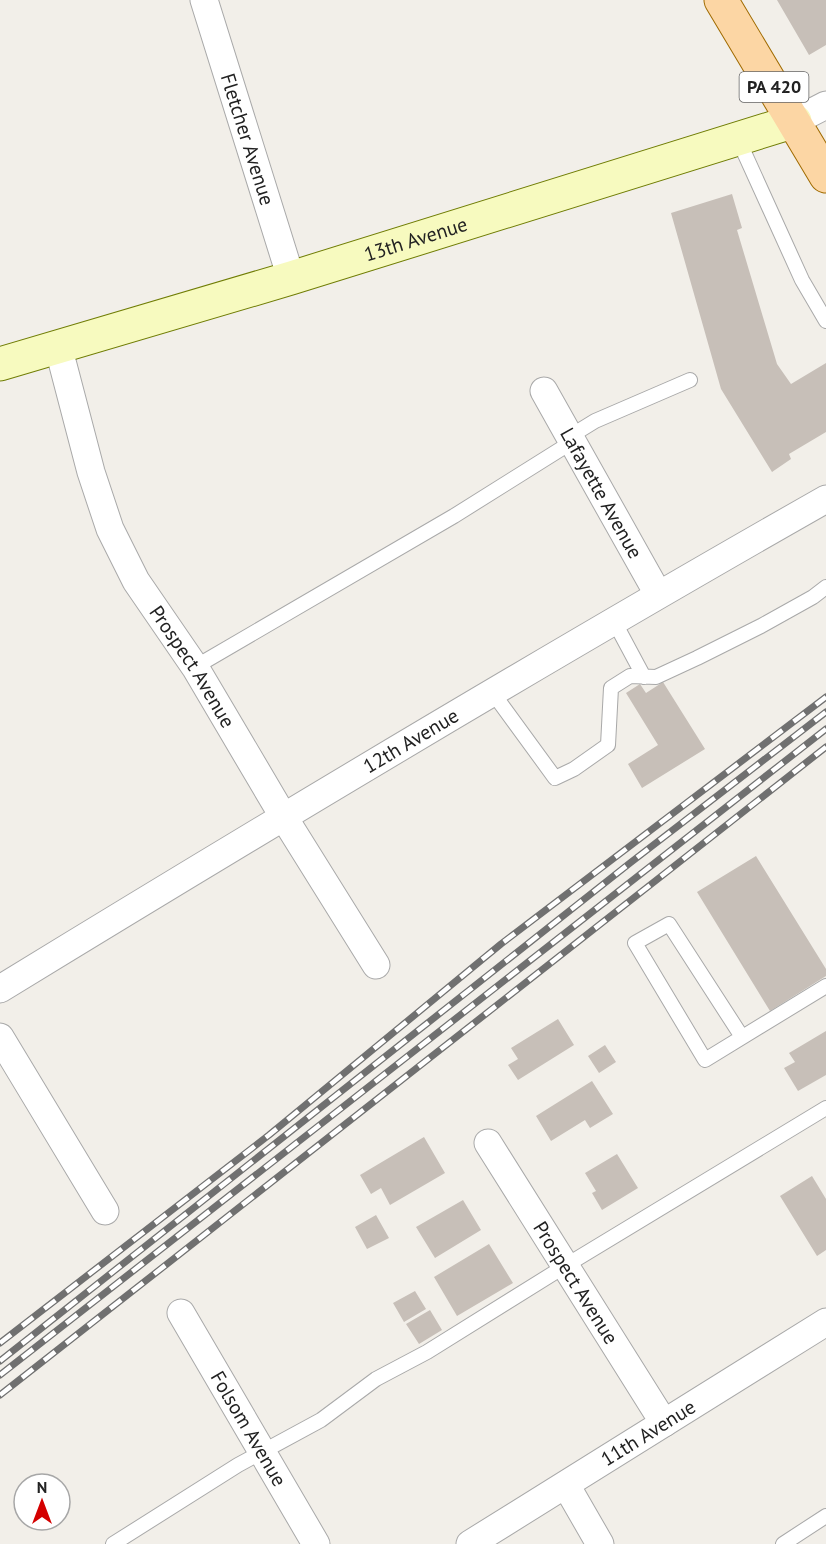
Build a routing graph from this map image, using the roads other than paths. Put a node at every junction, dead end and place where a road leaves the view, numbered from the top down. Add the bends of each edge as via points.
1 (204, 0) edge
2 (721, 0) edge
3 (826, 105) edge
4 (795, 121) junction
5 (738, 139) junction
6 (826, 176) edge
7 (291, 278) junction
8 (826, 321) edge
9 (58, 346) junction
10 (0, 364) edge
11 (690, 380) dead end
12 (544, 391) dead end
13 (571, 439) junction
14 (826, 499) edge
15 (826, 587) edge
16 (658, 594) junction
17 (614, 621) junction
18 (195, 667) junction
19 (644, 677) junction
20 (492, 693) junction
21 (282, 816) junction
22 (376, 965) dead end
23 (826, 986) edge
24 (0, 989) edge
25 (0, 1037) edge
26 (742, 1037) junction
27 (826, 1108) edge
28 (488, 1143) dead end
29 (105, 1211) dead end
30 (565, 1266) junction
31 (181, 1313) dead end
32 (826, 1322) edge
33 (664, 1423) junction
34 (262, 1452) junction
35 (567, 1485) junction
36 (826, 1516) edge
37 (113, 1544) edge
38 (316, 1544) edge
39 (470, 1544) edge
40 (600, 1544) edge
41 (783, 1544) edge

1 - 7 street, Fletcher Avenue
2 - 4 main road, PA 420
3 - 4 street, 13th Avenue
4 - 5 street, 13th Avenue
4 - 6 main road, PA 420
5 - 7 street, 13th Avenue
5 - 8 lane via 802,280
7 - 9 street, 13th Avenue
9 - 10 street, 13th Avenue
9 - 18 street, Prospect Avenue via 110,529 136,581
11 - 13 lane via 595,421
12 - 13 street, Lafayette Avenue
13 - 16 street, Lafayette Avenue
13 - 18 lane via 454,516
14 - 16 street, 12th Avenue
15 - 19 lane via 762,626 656,677
16 - 17 street, 12th Avenue
17 - 19 lane
17 - 20 street, 12th Avenue
18 - 21 street, Prospect Avenue
19 - 20 lane via 630,676 611,688 608,745 555,778
20 - 21 street, 12th Avenue
21 - 22 street, Prospect Avenue
21 - 24 street, 12th Avenue
23 - 26 lane
25 - 29 street
26 - 26 lane via 705,1060 635,943 669,924
27 - 30 lane
28 - 30 street, Prospect Avenue
30 - 33 street, Prospect Avenue
30 - 34 lane via 376,1379 321,1420
31 - 34 street, Folsom Avenue
32 - 33 street, 11th Avenue
33 - 35 street, 11th Avenue
34 - 37 lane
34 - 38 street, Folsom Avenue
35 - 39 street, 11th Avenue
35 - 40 street
36 - 41 lane

